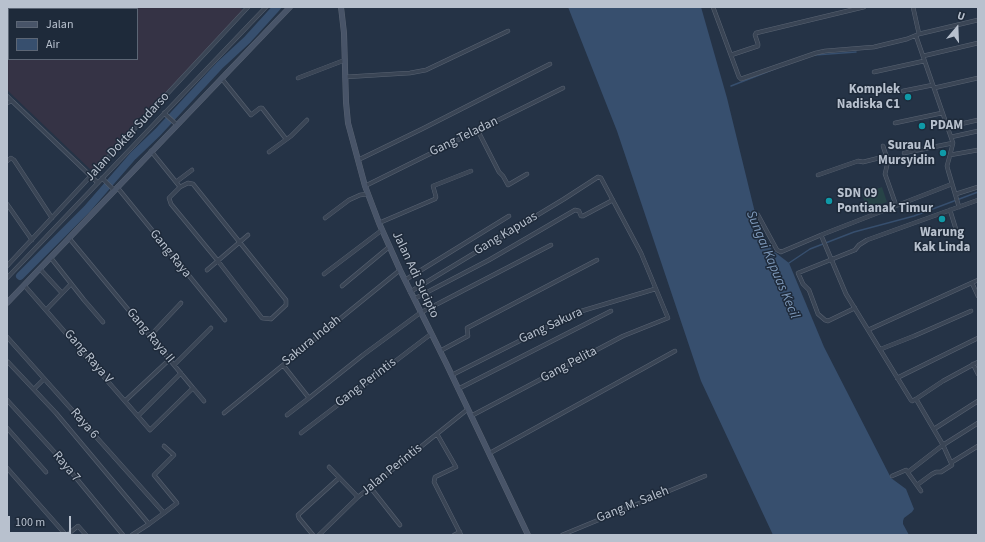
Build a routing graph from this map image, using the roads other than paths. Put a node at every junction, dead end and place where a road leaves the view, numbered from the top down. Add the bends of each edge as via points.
1 (248, 7) edge
2 (266, 7) edge
3 (290, 7) edge
4 (341, 7) edge
5 (713, 7) edge
6 (864, 7) edge
7 (914, 7) edge
8 (978, 20) edge
9 (508, 31) dead end
10 (918, 35) junction
11 (978, 43) edge
12 (731, 55) junction
13 (923, 56) junction
14 (345, 60) junction
15 (924, 60) junction
16 (550, 64) dead end
17 (874, 72) dead end
18 (346, 77) junction
19 (298, 78) dead end
20 (978, 78) edge
21 (222, 79) junction
22 (933, 87) junction
23 (563, 88) dead end
24 (903, 91) dead end
25 (7, 96) edge
26 (12, 100) junction
27 (7, 103) edge
28 (164, 113) junction
29 (942, 113) junction
30 (307, 120) dead end
31 (978, 120) edge
32 (896, 123) dead end
33 (177, 125) junction
34 (948, 127) junction
35 (478, 131) junction
36 (978, 131) edge
37 (951, 137) junction
38 (286, 139) junction
39 (953, 143) junction
40 (883, 146) dead end
41 (978, 150) edge
42 (151, 151) junction
43 (269, 152) dead end
44 (904, 153) dead end
45 (950, 155) junction
46 (886, 156) junction
47 (108, 158) junction
48 (358, 160) junction
49 (7, 161) edge
50 (115, 165) junction
51 (192, 170) dead end
52 (471, 171) dead end
53 (527, 174) dead end
54 (818, 175) dead end
55 (92, 176) junction
56 (104, 180) junction
57 (176, 182) junction
58 (98, 183) junction
59 (952, 184) junction
60 (365, 186) junction
61 (180, 187) junction
62 (978, 187) edge
63 (114, 188) junction
64 (76, 193) junction
65 (368, 194) junction
66 (956, 195) junction
67 (83, 199) junction
68 (69, 200) junction
69 (613, 200) junction
70 (978, 200) edge
71 (7, 204) edge
72 (896, 205) junction
73 (959, 205) junction
74 (75, 207) junction
75 (950, 210) junction
76 (758, 215) dead end
77 (510, 216) dead end
78 (52, 218) junction
79 (325, 218) dead end
80 (379, 223) junction
81 (382, 230) junction
82 (248, 235) dead end
83 (821, 235) junction
84 (958, 236) dead end
85 (69, 238) junction
86 (32, 240) junction
87 (240, 242) junction
88 (551, 245) dead end
89 (389, 247) junction
90 (51, 258) junction
91 (831, 259) junction
92 (597, 260) dead end
93 (218, 261) junction
94 (7, 266) edge
95 (40, 269) junction
96 (207, 270) dead end
97 (400, 270) junction
98 (324, 274) dead end
99 (7, 278) edge
100 (405, 280) junction
101 (978, 280) edge
102 (972, 283) junction
103 (71, 284) junction
104 (24, 285) junction
105 (342, 286) dead end
106 (655, 289) junction
107 (410, 292) junction
108 (62, 293) junction
109 (978, 296) edge
110 (414, 299) junction
111 (7, 303) edge
112 (181, 303) dead end
113 (855, 308) junction
114 (46, 310) junction
115 (611, 311) dead end
116 (972, 311) dead end
117 (420, 313) junction
118 (224, 320) dead end
119 (103, 322) dead end
120 (210, 328) dead end
121 (868, 330) junction
122 (431, 334) junction
123 (150, 336) junction
124 (7, 337) edge
125 (978, 338) edge
126 (881, 349) junction
127 (440, 351) junction
128 (675, 351) dead end
129 (170, 359) junction
130 (8, 362) edge
131 (978, 362) edge
132 (974, 364) junction
133 (174, 365) junction
134 (283, 365) junction
135 (181, 373) junction
136 (978, 374) edge
137 (452, 375) junction
138 (897, 378) junction
139 (44, 379) junction
140 (193, 388) junction
141 (34, 389) junction
142 (458, 389) junction
143 (309, 398) junction
144 (916, 399) junction
145 (7, 400) edge
146 (126, 400) junction
147 (204, 401) dead end
148 (978, 401) edge
149 (468, 409) junction
150 (224, 413) dead end
151 (139, 415) junction
152 (287, 415) dead end
153 (471, 416) junction
154 (978, 423) edge
155 (7, 428) edge
156 (934, 429) junction
157 (301, 432) dead end
158 (437, 434) junction
159 (943, 445) junction
160 (164, 446) dead end
161 (978, 446) edge
162 (490, 453) junction
163 (952, 462) junction
164 (329, 467) dead end
165 (7, 468) edge
166 (46, 472) dead end
167 (908, 472) junction
168 (705, 476) dead end
169 (892, 476) dead end
170 (339, 478) junction
171 (917, 485) junction
172 (370, 487) junction
173 (921, 490) dead end
174 (358, 497) junction
175 (162, 512) junction
176 (149, 524) junction
177 (400, 525) dead end
178 (461, 533) edge
179 (67, 535) edge
180 (86, 535) edge
181 (123, 535) edge
182 (132, 535) edge
183 (313, 535) edge
184 (319, 535) edge
185 (454, 535) edge
186 (528, 535) edge
187 (562, 535) edge

1 - 47 street, Jalan Dokter Sudarso
2 - 28 street
3 - 21 main road
4 - 14 main road, Jalan Adi Sucipto
5 - 12 street
6 - 12 street via 756,33 758,46
7 - 10 street
8 - 10 street
9 - 18 street via 426,70
10 - 12 street via 874,47 816,53 741,79
10 - 13 street
11 - 13 street
13 - 15 street
14 - 18 main road, Jalan Adi Sucipto
14 - 19 street
15 - 17 street
15 - 22 street
16 - 48 street
18 - 48 main road, Jalan Adi Sucipto via 348,123
20 - 22 street
21 - 33 main road
21 - 38 street via 251,115 262,108
22 - 24 street
22 - 29 street
23 - 35 street, Gang Teladan
25 - 26 street
26 - 27 street
26 - 55 street
28 - 33 street
28 - 50 street
29 - 32 street
29 - 34 street
30 - 38 street
31 - 34 street
33 - 42 main road
34 - 37 street
35 - 53 street via 508,186
35 - 60 street, Gang Teladan
36 - 37 street
37 - 39 street
38 - 43 street
39 - 44 street
39 - 45 street
40 - 46 street
41 - 45 street
42 - 57 street
42 - 63 main road
45 - 59 street via 947,166
46 - 54 street via 858,161
46 - 72 street via 888,164 885,174
47 - 50 street
47 - 55 street, Jalan Dokter Sudarso
48 - 60 main road, Jalan Adi Sucipto
49 - 78 street via 11,158 14,160
50 - 56 street
51 - 57 street
52 - 80 street via 433,186 435,198
55 - 58 street
55 - 64 street, Jalan Dokter Sudarso
56 - 58 street
56 - 63 street, Gang Raya
57 - 61 street
58 - 67 street
59 - 66 street
59 - 72 street
60 - 65 main road, Jalan Adi Sucipto
61 - 87 street via 188,183 193,184
61 - 93 street via 169,198 171,204
62 - 66 street
63 - 85 main road
63 - 118 street, Gang Raya
64 - 67 street
64 - 68 street, Jalan Dokter Sudarso
65 - 79 street via 350,200
65 - 80 main road, Jalan Adi Sucipto
66 - 73 street
67 - 74 street
68 - 74 street
68 - 78 street, Jalan Dokter Sudarso
69 - 106 street via 641,253
69 - 107 street, Gang Kapuas via 598,177
69 - 110 street via 583,216 575,210 489,260
70 - 73 street
71 - 86 street
72 - 83 street
73 - 75 street
74 - 99 street
75 - 84 street
75 - 91 street via 867,240 855,250
76 - 83 street via 779,252
77 - 100 street
78 - 86 street, Jalan Dokter Sudarso
80 - 81 main road, Jalan Adi Sucipto
81 - 89 main road, Jalan Adi Sucipto
81 - 98 street
82 - 87 street
83 - 91 street
85 - 90 main road
85 - 123 street, Gang Raya II
86 - 94 street, Jalan Dokter Sudarso
87 - 93 street
87 - 93 street via 286,300 286,306 271,319 262,318
88 - 117 street
89 - 97 main road, Jalan Adi Sucipto
89 - 105 street
90 - 95 main road
90 - 103 street
91 - 113 street via 840,282
91 - 113 street via 798,273 803,284 809,290 818,314 825,320 828,321
92 - 127 street via 467,328 468,336
93 - 96 street
95 - 104 main road
95 - 108 street
97 - 100 main road, Jalan Adi Sucipto
97 - 134 street, Sakura Indah
100 - 107 main road, Jalan Adi Sucipto
101 - 102 street
102 - 109 street
102 - 121 street
103 - 108 street
103 - 119 street
104 - 111 main road
104 - 114 street, Gang Raya V
106 - 137 street, Gang Sakura via 594,306 569,316
106 - 153 street, Gang Pelita via 668,318 616,340
107 - 110 main road, Jalan Adi Sucipto
108 - 114 street
110 - 117 main road, Jalan Adi Sucipto
112 - 123 street
113 - 121 street
114 - 146 street, Gang Raya V
115 - 142 street
116 - 126 street
117 - 122 main road, Jalan Adi Sucipto
117 - 143 street
120 - 133 street
121 - 126 street
122 - 127 main road, Jalan Adi Sucipto
122 - 157 street, Gang Perintis
123 - 129 street, Gang Raya II
124 - 139 street, Raya 6
125 - 138 street
126 - 138 street
127 - 137 main road, Jalan Adi Sucipto
128 - 162 street
129 - 133 street, Gang Raya II
129 - 146 street
130 - 141 street, Raya 6
131 - 132 street
132 - 136 street
132 - 144 street
133 - 135 street, Gang Raya II
134 - 143 street
134 - 150 street, Sakura Indah
135 - 140 street, Gang Raya II
135 - 151 street
137 - 142 main road, Jalan Adi Sucipto
138 - 144 street via 910,400
139 - 141 street
139 - 175 street, Raya 6
140 - 147 street, Gang Raya II
140 - 151 street, Gang Raya V via 150,430
141 - 176 street, Raya 6
142 - 149 main road, Jalan Adi Sucipto
143 - 152 street
144 - 156 street
145 - 181 street, Raya 7
146 - 151 street, Gang Raya V
148 - 156 street
149 - 153 main road, Jalan Adi Sucipto
149 - 158 street, Jalan Perintis
153 - 162 main road, Jalan Adi Sucipto
154 - 159 street
155 - 166 street
156 - 159 street
158 - 172 street, Jalan Perintis
158 - 178 street via 456,467 435,477 434,482
159 - 163 street
159 - 167 street
160 - 175 street via 174,455 154,474 177,503
161 - 163 street
162 - 186 main road, Jalan Adi Sucipto
163 - 171 street via 952,466 932,474
164 - 170 street
165 - 179 street
167 - 169 street via 905,470
167 - 171 street
168 - 187 street, Gang M. Saleh
170 - 174 street
170 - 183 street via 298,515
171 - 173 street
172 - 174 street, Jalan Perintis
172 - 177 street
174 - 184 street, Jalan Perintis
175 - 176 street
176 - 182 street
178 - 185 street
179 - 180 street via 78,526

